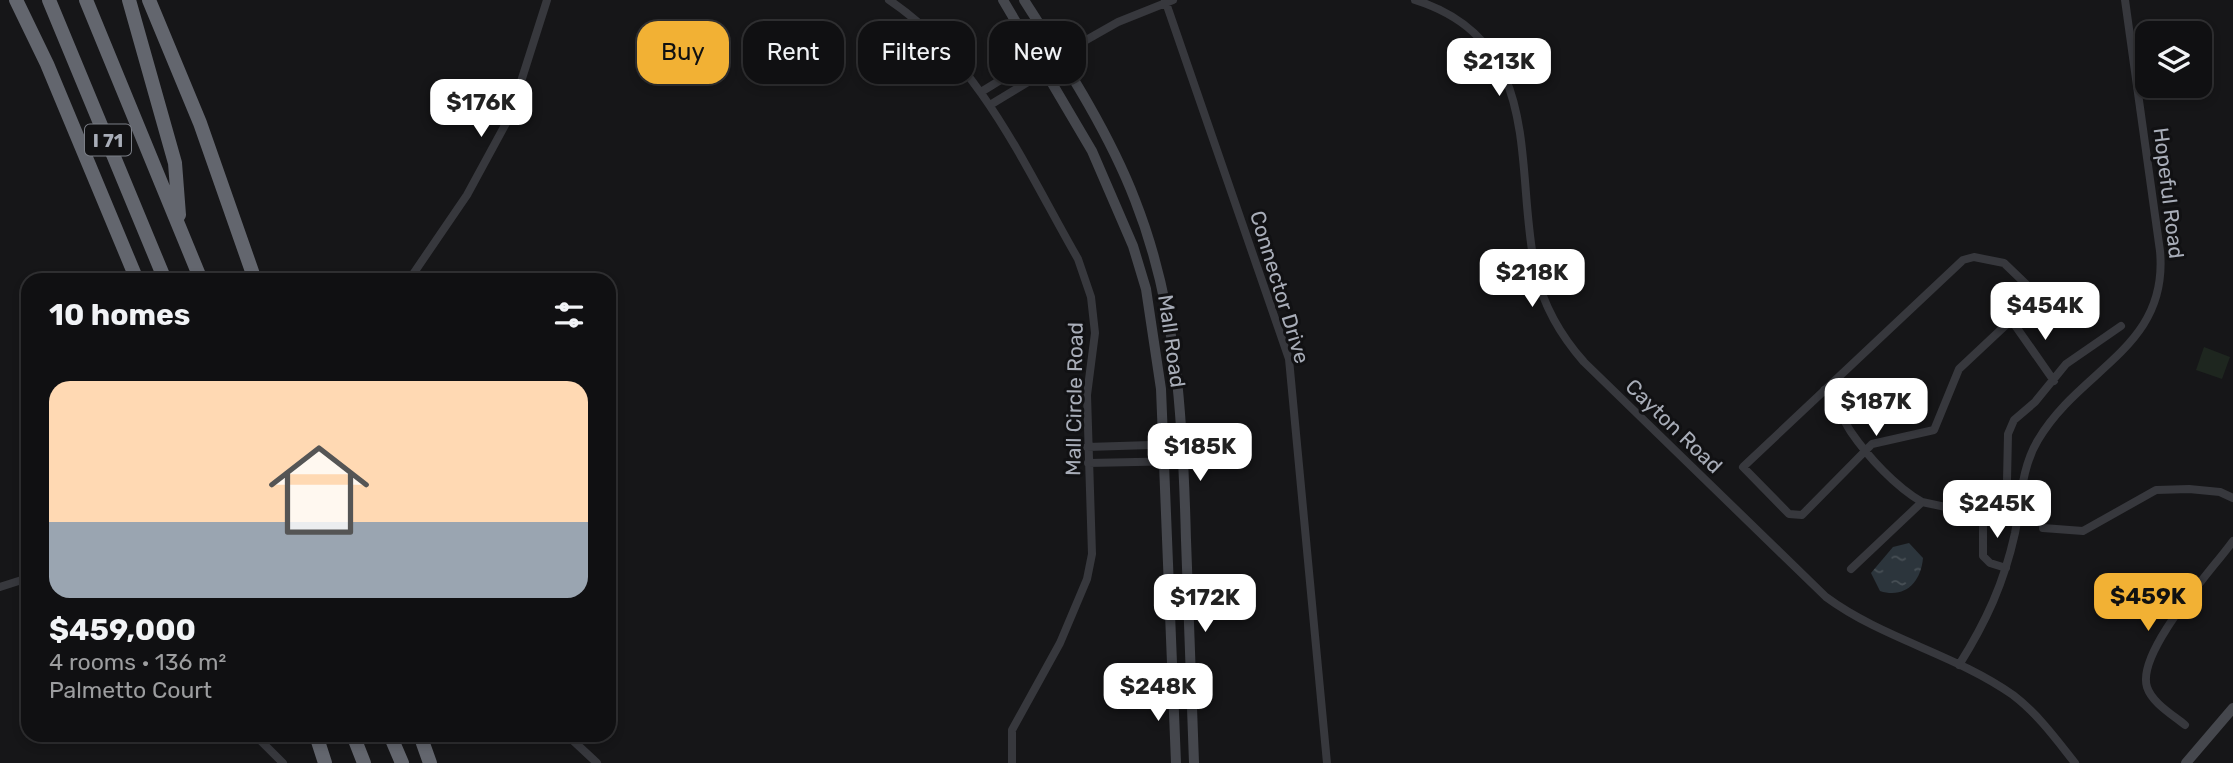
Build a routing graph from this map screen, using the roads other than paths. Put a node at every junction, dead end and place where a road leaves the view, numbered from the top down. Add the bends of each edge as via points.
1 (16, 0) edge
2 (49, 0) edge
3 (86, 0) edge
4 (129, 0) edge
5 (149, 0) edge
6 (547, 0) edge
7 (889, 0) edge
8 (1003, 0) edge
9 (1024, 0) edge
10 (1416, 0) edge
11 (2126, 0) edge
12 (1168, 1) edge
13 (1016, 21) edge
14 (1037, 21) edge
15 (1086, 40) edge
16 (994, 84) edge
17 (1024, 84) edge
18 (1053, 84) edge
19 (1074, 84) edge
20 (981, 92) junction
21 (989, 105) junction
22 (180, 231) junction
23 (134, 273) edge
24 (162, 273) edge
25 (198, 273) edge
26 (253, 273) edge
27 (414, 273) edge
28 (2012, 321) junction
29 (2121, 326) dead end
30 (2054, 380) junction
31 (1824, 390) junction
32 (1164, 444) junction
33 (1183, 444) junction
34 (1087, 447) junction
35 (1868, 450) junction
36 (1164, 461) junction
37 (1184, 461) junction
38 (1088, 463) junction
39 (2233, 498) edge
40 (1922, 502) junction
41 (1983, 515) junction
42 (2043, 528) dead end
43 (2233, 541) edge
44 (2006, 568) junction
45 (1851, 569) dead end
46 (21, 580) edge
47 (0, 587) edge
48 (1959, 665) junction
49 (2233, 708) edge
50 (2185, 725) dead end
51 (262, 742) edge
52 (318, 742) edge
53 (355, 742) edge
54 (393, 742) edge
55 (422, 742) edge
56 (574, 742) edge
57 (361, 759) edge
58 (283, 763) edge
59 (325, 763) edge
60 (402, 763) edge
61 (430, 763) edge
62 (597, 763) edge
63 (1012, 763) edge
64 (1176, 763) edge
65 (1194, 763) edge
66 (1327, 763) edge
67 (2075, 763) edge
68 (2186, 763) edge

1 - 23 highway
2 - 24 highway, I 71
3 - 22 highway, I 71
4 - 22 highway via 174,163
5 - 26 highway via 200,123
6 - 27 street via 510,116 467,195
7 - 20 street, Mall Circle Road via 946,47
8 - 13 main road, Mall Road
9 - 14 main road, Mall Road
10 - 48 street, Cayton Road via 1452,17 1476,36 1509,83 1521,132 1536,274 1550,312 1571,347 1825,597 1863,621
11 - 44 street, Hopeful Road via 2160,251 2157,300 2138,334 2052,419 2036,442 2025,471
12 - 15 street
12 - 66 street, Connector Drive via 1289,359
16 - 20 street
17 - 21 street
18 - 32 main road, Mall Road via 1092,151 1133,246 1155,332
19 - 33 main road, Mall Road via 1113,153 1142,221 1171,327
20 - 21 street, Mall Circle Road
21 - 34 street, Mall Circle Road via 1086,278 1095,333 1087,394
22 - 25 highway, I 71
28 - 30 street
28 - 31 street via 2024,308 2030,288 2004,263 1974,257 1962,260
28 - 35 street via 1959,369 1934,430 1880,441
29 - 30 street via 2066,364
30 - 41 street via 2014,420 2008,434 2007,481 1996,509
31 - 35 street
31 - 35 street via 1743,467 1789,514 1802,515
32 - 33 street
32 - 34 street
32 - 36 main road, Mall Road
33 - 37 main road, Mall Road
34 - 38 street, Mall Circle Road
35 - 40 street via 1907,494
36 - 37 street
36 - 38 street
36 - 64 main road, Mall Road
37 - 65 main road, Mall Road
38 - 63 street, Mall Circle Road via 1093,532 1087,579 1060,643 1012,730
39 - 42 street via 2220,492 2156,490 2083,531
40 - 41 street
40 - 45 street
41 - 44 street via 1983,556
43 - 50 street via 2169,626 2147,673 2152,697
44 - 48 street, Hopeful Road via 1987,620
46 - 47 street
48 - 67 street, Cayton Road via 2015,696
49 - 68 main road
51 - 58 street
52 - 59 highway
53 - 57 highway
54 - 60 highway
55 - 61 highway
56 - 62 street

